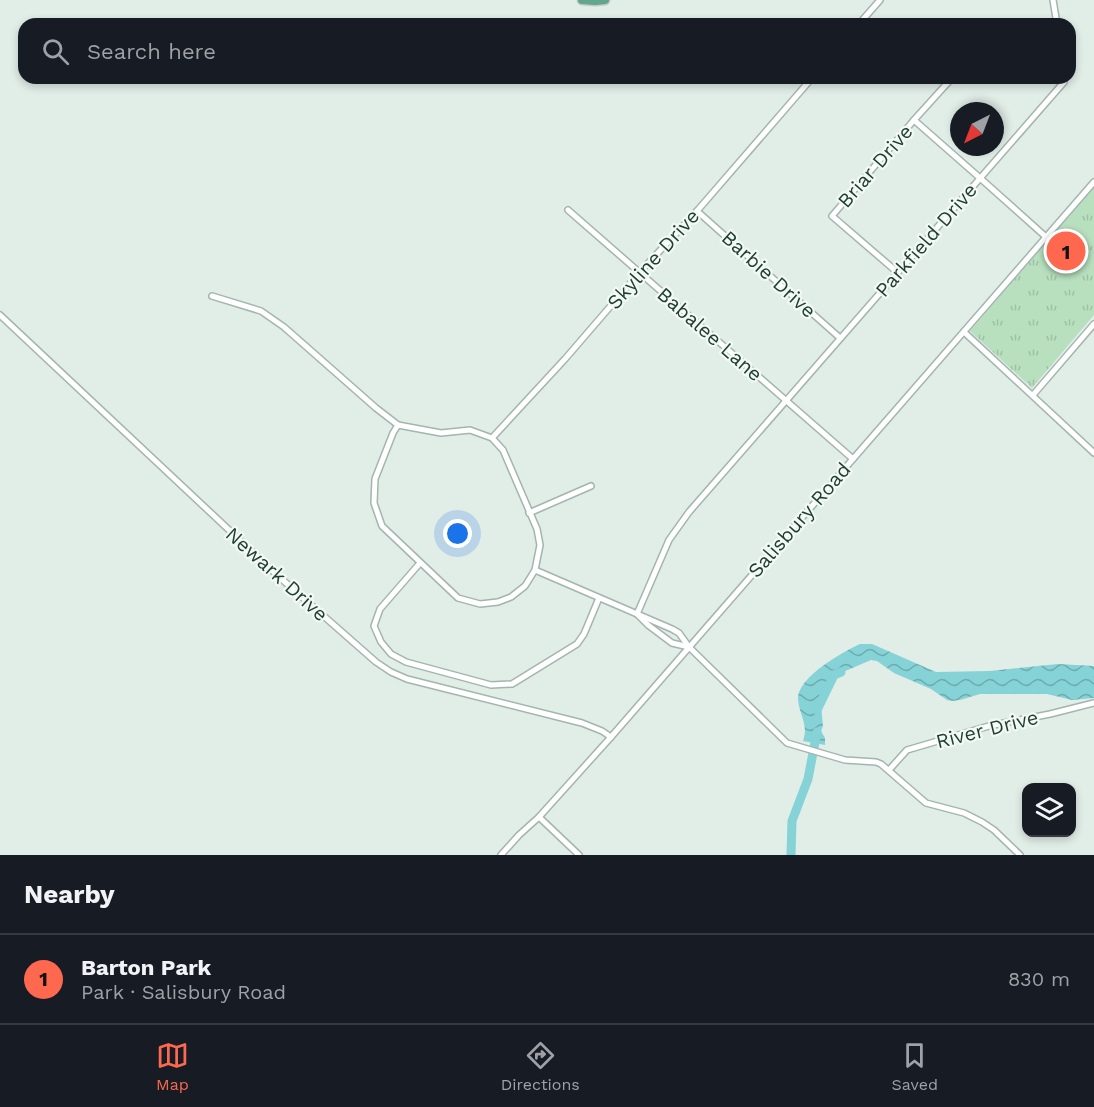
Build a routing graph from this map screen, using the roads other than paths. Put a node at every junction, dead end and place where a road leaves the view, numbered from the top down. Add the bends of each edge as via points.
1 (582, 0) edge
2 (605, 0) edge
3 (880, 0) edge
4 (1053, 0) edge
5 (864, 18) edge
6 (1056, 18) edge
7 (807, 84) edge
8 (947, 84) edge
9 (1062, 84) edge
10 (914, 120) junction
11 (980, 177) junction
12 (1094, 182) edge
13 (568, 210) dead end
14 (697, 211) junction
15 (1046, 237) junction
16 (640, 272) junction
17 (897, 272) junction
18 (212, 296) dead end
19 (0, 315) edge
20 (1094, 324) edge
21 (964, 332) junction
22 (840, 338) junction
23 (1033, 395) junction
24 (786, 401) junction
25 (398, 425) junction
26 (492, 438) junction
27 (1094, 453) edge
28 (853, 459) junction
29 (591, 486) dead end
30 (529, 513) junction
31 (420, 563) junction
32 (535, 570) junction
33 (599, 598) junction
34 (637, 614) junction
35 (689, 647) junction
36 (1094, 703) edge
37 (610, 737) junction
38 (889, 770) junction
39 (539, 818) junction
40 (501, 855) edge
41 (579, 855) edge
42 (1020, 855) edge

1 - 2 main road
3 - 5 street
4 - 6 street
7 - 14 street, Skyline Drive
8 - 10 street, Briar Drive
9 - 11 street, Parkfield Drive
10 - 11 street
10 - 17 street, Briar Drive via 832,216
11 - 15 street
11 - 17 street, Parkfield Drive
12 - 15 street, Salisbury Road
13 - 16 street, Babalee Lane
14 - 16 street, Skyline Drive
14 - 22 street, Barbie Drive
15 - 21 street, Salisbury Road
16 - 24 street, Babalee Lane
16 - 26 street, Skyline Drive
17 - 22 street, Parkfield Drive
18 - 25 street via 261,311
19 - 37 street, Newark Drive via 277,575 376,662 407,679 582,723
20 - 23 street
21 - 23 street
21 - 28 street, Salisbury Road
22 - 24 street, Parkfield Drive
23 - 27 street
24 - 28 street, Babalee Lane
24 - 34 street, Parkfield Drive via 669,540
25 - 26 street via 441,433 470,430
25 - 31 street via 375,479 374,503 382,526
26 - 30 street via 502,450
28 - 35 street, Salisbury Road
29 - 30 street
30 - 32 street via 540,545
31 - 32 street via 458,598 480,604 511,597 525,586
31 - 33 street via 380,609 374,626 381,642 391,654 406,662 491,685 512,684 577,644
32 - 33 street
33 - 34 street
34 - 35 street via 672,643
34 - 35 street via 679,633
35 - 37 street, Salisbury Road
35 - 38 street via 787,743 845,760 876,762
36 - 38 street, River Drive via 989,726 907,750
37 - 39 street, Salisbury Road
38 - 42 street via 926,803 982,822
39 - 40 street, Salisbury Road
39 - 41 street

